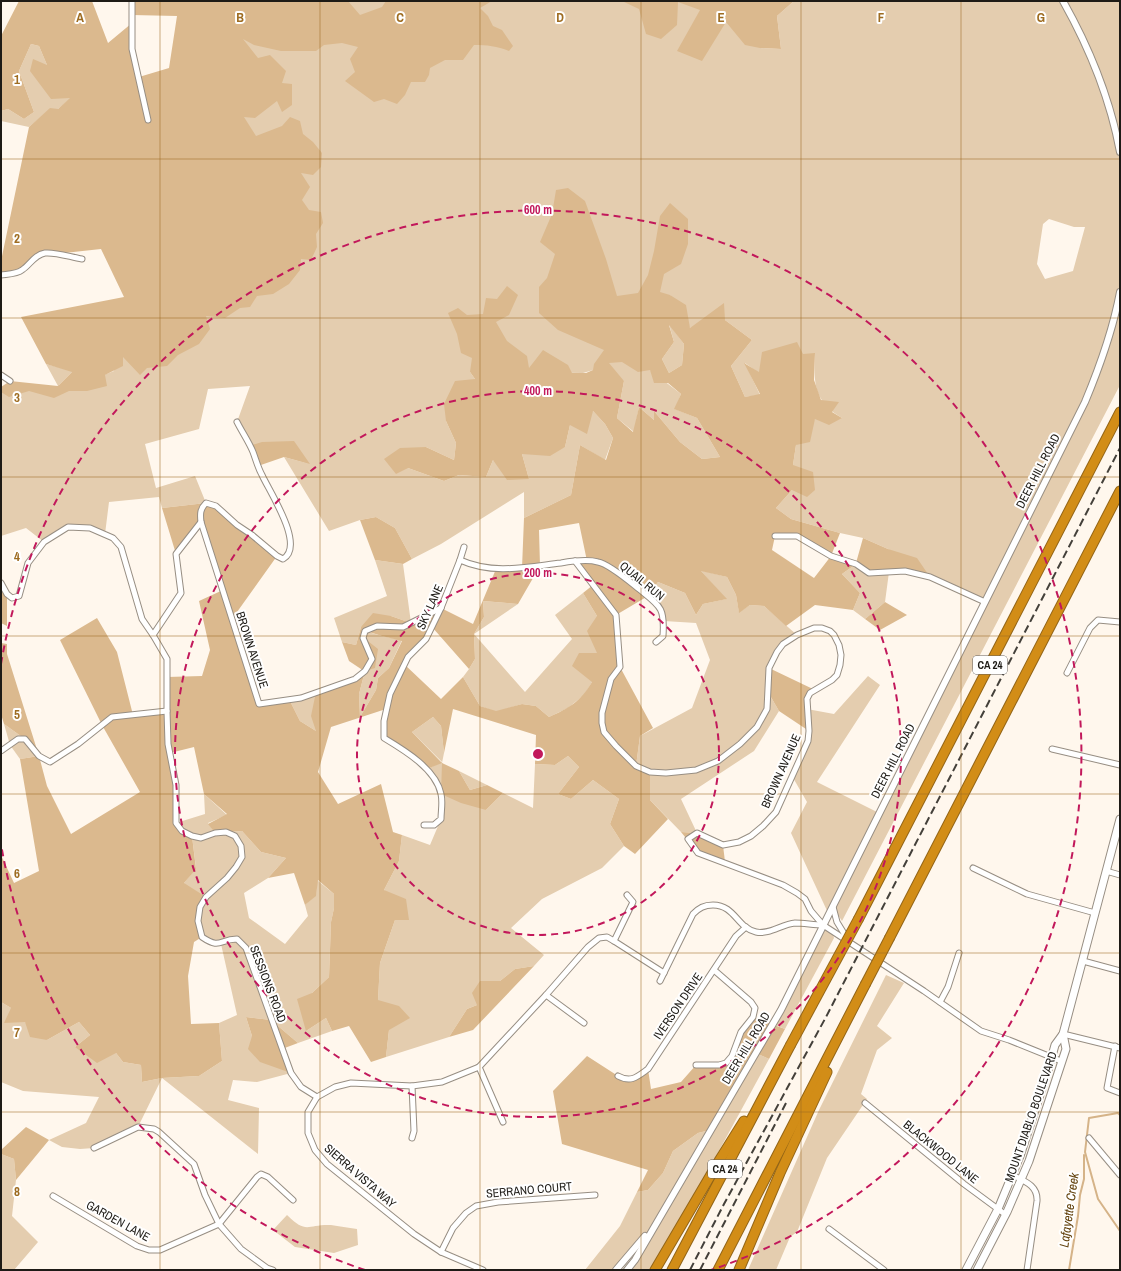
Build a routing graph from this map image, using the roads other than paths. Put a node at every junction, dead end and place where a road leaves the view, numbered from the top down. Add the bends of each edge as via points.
1 (132, 1) edge
2 (1063, 1) edge
3 (148, 120) dead end
4 (1120, 152) edge
5 (82, 259) dead end
6 (1, 275) edge
7 (1120, 292) edge
8 (1, 375) edge
9 (10, 381) dead end
10 (1120, 412) edge
11 (237, 422) dead end
12 (1120, 491) edge
13 (202, 522) junction
14 (775, 536) dead end
15 (464, 547) dead end
16 (460, 560) junction
17 (575, 561) junction
18 (1, 583) edge
19 (985, 602) junction
20 (441, 608) junction
21 (1120, 622) edge
22 (153, 635) junction
23 (656, 642) dead end
24 (1067, 673) dead end
25 (167, 711) junction
26 (1052, 749) dead end
27 (1, 751) edge
28 (1120, 765) edge
29 (1120, 818) edge
30 (424, 825) dead end
31 (973, 868) dead end
32 (1106, 871) junction
33 (1120, 874) edge
34 (627, 895) dead end
35 (832, 907) junction
36 (1095, 913) junction
37 (823, 925) junction
38 (746, 927) junction
39 (848, 940) junction
40 (614, 941) junction
41 (959, 952) dead end
42 (1082, 961) junction
43 (714, 970) junction
44 (1120, 971) edge
45 (664, 973) junction
46 (660, 981) dead end
47 (546, 995) junction
48 (940, 1002) junction
49 (584, 1023) dead end
50 (845, 1027) junction
51 (1063, 1034) junction
52 (1118, 1047) edge
53 (1051, 1058) junction
54 (1061, 1061) junction
55 (696, 1065) dead end
56 (479, 1067) junction
57 (779, 1068) junction
58 (618, 1076) dead end
59 (412, 1086) junction
60 (1120, 1093) edge
61 (317, 1098) junction
62 (865, 1103) dead end
63 (503, 1122) dead end
64 (412, 1138) dead end
65 (1089, 1138) dead end
66 (94, 1148) dead end
67 (1012, 1175) junction
68 (1120, 1175) edge
69 (1022, 1180) junction
70 (595, 1195) dead end
71 (53, 1196) dead end
72 (293, 1200) dead end
73 (998, 1209) junction
74 (1006, 1215) junction
75 (219, 1224) junction
76 (655, 1224) junction
77 (830, 1229) dead end
78 (441, 1252) junction
79 (269, 1269) edge
80 (482, 1270) edge
81 (616, 1270) edge
82 (627, 1270) edge
83 (655, 1270) edge
84 (672, 1270) edge
85 (718, 1270) edge
86 (739, 1270) edge
87 (884, 1270) edge
88 (966, 1270) edge
89 (977, 1270) edge
90 (1027, 1270) edge

1 - 3 street via 132,49
2 - 4 street via 1096,67 1116,130
5 - 6 street via 44,253 36,256 22,271
7 - 19 street, DEER HILL ROAD via 1112,330 1085,402
8 - 9 street
10 - 57 highway, CA 24, bridge
11 - 13 street via 285,520 289,536 288,554 283,559 276,556 216,506 206,503 202,507
12 - 50 highway, CA 24, bridge
13 - 20 street, BROWN AVENUE via 259,704 301,698 355,679 365,671 372,659 363,638 365,631 378,626 403,627
13 - 22 street via 176,554 181,593
14 - 19 street via 797,536 831,556 856,564 869,573 905,571 930,577
15 - 16 street, SKY LANE
16 - 17 street via 485,569 511,570
16 - 20 street, SKY LANE
17 - 23 street, QUAIL RUN via 598,562 620,574 660,605 664,621 663,636
17 - 37 street, BROWN AVENUE via 616,615 620,667 611,679 602,713 604,732 636,766 650,772 696,770 718,761 740,744 756,727 767,709 769,668 783,644 814,628 822,628 834,635 840,645 841,655 837,675 808,696 808,741 776,812 751,836 739,842 723,844 697,833 688,839 698,853 783,885 797,893 805,899
18 - 22 street via 12,598 19,596 28,563 44,542 68,528 90,528 113,538 121,547 142,619
19 - 35 street, DEER HILL ROAD
20 - 30 street, SKY LANE via 426,639 408,657 390,694 384,721 384,738 404,751 436,780 441,794 441,819 434,825
21 - 24 street via 1098,620 1090,628
22 - 25 street via 167,659
25 - 27 street via 112,717 50,762 40,756 25,739 18,739
25 - 61 street, SESSIONS ROAD via 168,744 176,785 176,823 182,831 201,838 226,832 235,836 241,846 242,857 236,867 206,897 200,907 198,921 202,937 212,944 237,939 246,948 291,1073 301,1087
26 - 28 street
29 - 32 main road, MOUNT DIABLO BOULEVARD
31 - 36 street via 1027,894
32 - 33 street
32 - 36 main road, MOUNT DIABLO BOULEVARD
34 - 40 street via 633,902
35 - 37 street, DEER HILL ROAD
35 - 39 street via 837,922
36 - 42 main road, MOUNT DIABLO BOULEVARD
37 - 38 street via 795,923 767,932 756,932
37 - 39 street, BROWN AVENUE
37 - 76 street, DEER HILL ROAD via 781,1010
38 - 43 street, IVERSON DRIVE via 736,936
38 - 45 street via 727,908 717,905 700,908 693,914
39 - 48 street, BROWN AVENUE
40 - 45 street
40 - 47 street via 607,937 599,938
41 - 48 street via 948,987
42 - 44 street
42 - 51 main road, MOUNT DIABLO BOULEVARD
43 - 55 street via 751,1002 755,1008 754,1017 741,1032 732,1056 726,1063
43 - 58 street, IVERSON DRIVE via 648,1069 636,1078 624,1080
45 - 46 street
47 - 49 street
47 - 56 street
48 - 53 street, BROWN AVENUE via 981,1031
50 - 85 highway, CA 24
50 - 86 highway
51 - 52 street
51 - 53 main road, MOUNT DIABLO BOULEVARD via 1055,1045
51 - 54 main road, MOUNT DIABLO BOULEVARD via 1066,1049
52 - 60 street via 1107,1088
53 - 54 street, BROWN AVENUE
53 - 67 main road, MOUNT DIABLO BOULEVARD
54 - 69 main road, MOUNT DIABLO BOULEVARD
56 - 59 street via 442,1082
56 - 63 street
57 - 83 highway via 729,1145
57 - 84 highway, CA 24
59 - 61 street via 351,1083 335,1087
59 - 64 street
61 - 78 street, SIERRA VISTA WAY via 308,1112 308,1133 315,1150 327,1164 414,1234
62 - 73 street, BLACKWOOD LANE
65 - 68 street
66 - 75 street via 138,1127 159,1132 194,1164
67 - 69 street
67 - 73 main road, MOUNT DIABLO BOULEVARD
69 - 74 main road, MOUNT DIABLO BOULEVARD
69 - 90 street via 1036,1189 1038,1196
70 - 78 street, SERRANO COURT via 476,1206 453,1228
71 - 75 street, GARDEN LANE via 137,1246 150,1250 160,1250
72 - 75 street via 268,1177 261,1174
73 - 74 street, BLACKWOOD LANE
73 - 88 main road, MOUNT DIABLO BOULEVARD
74 - 89 main road, MOUNT DIABLO BOULEVARD
75 - 79 street via 241,1249
76 - 81 street, DEER HILL ROAD
76 - 82 street, DEER HILL ROAD
77 - 87 street
78 - 80 street, SIERRA VISTA WAY

